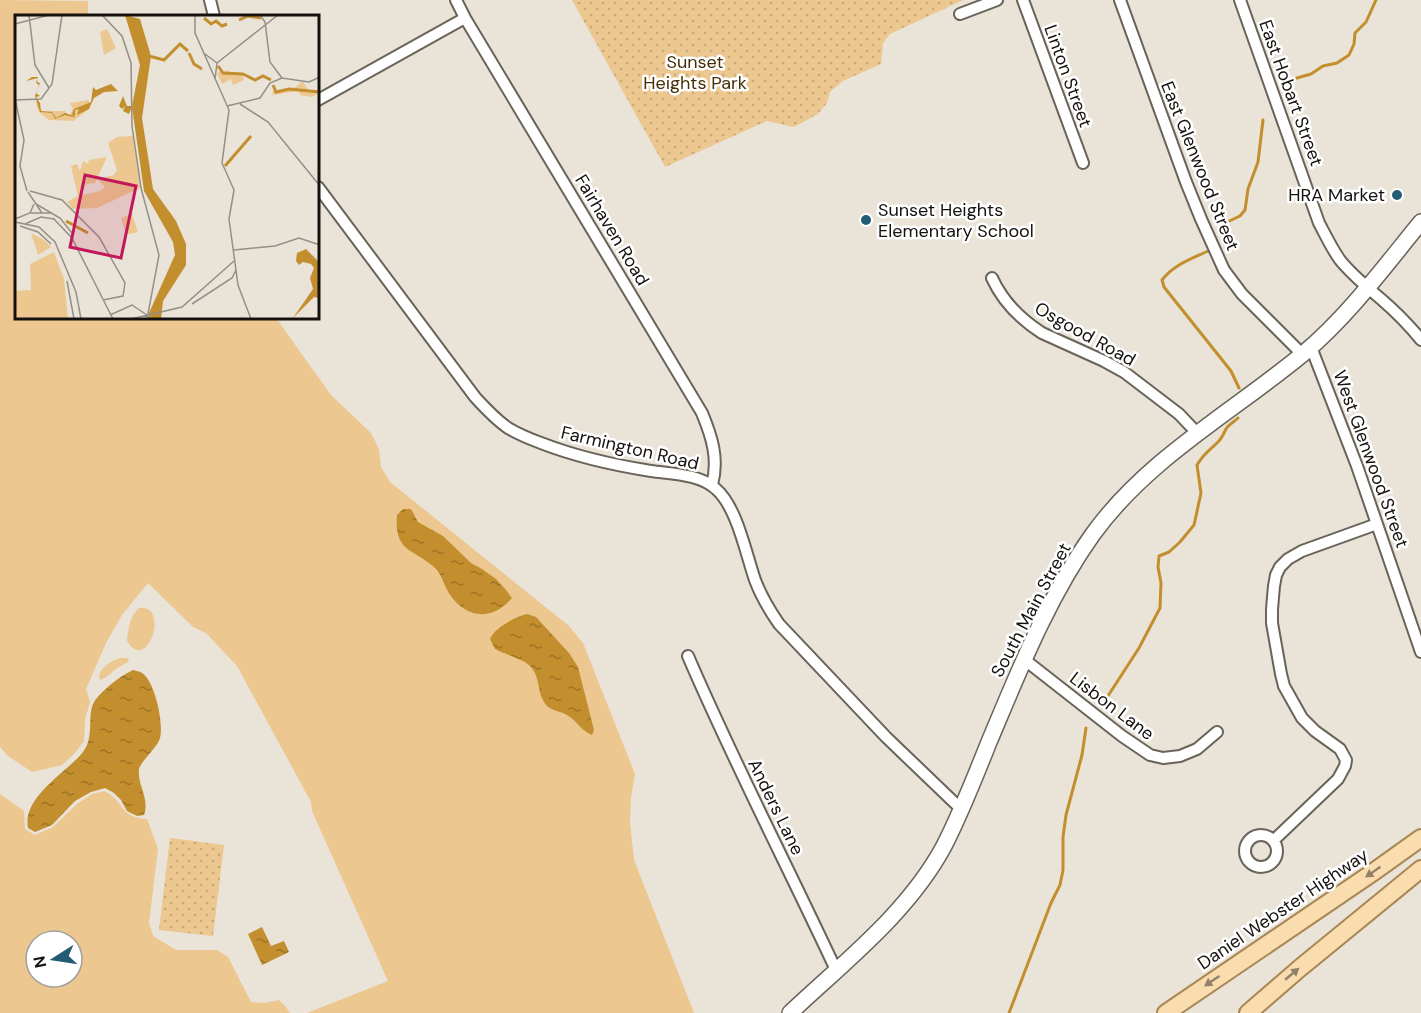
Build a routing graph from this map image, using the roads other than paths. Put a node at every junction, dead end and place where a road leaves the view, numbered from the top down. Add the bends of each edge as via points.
1 (210, 0) edge
2 (456, 0) edge
3 (997, 0) edge
4 (1023, 0) edge
5 (1120, 0) edge
6 (1240, 0) edge
7 (960, 14) dead end
8 (214, 15) edge
9 (465, 18) junction
10 (320, 99) edge
11 (1083, 162) dead end
12 (320, 190) edge
13 (1421, 222) edge
14 (992, 278) dead end
15 (1367, 288) junction
16 (1421, 340) edge
17 (1307, 350) junction
18 (1198, 434) junction
19 (712, 485) junction
20 (1377, 524) junction
21 (1421, 652) edge
22 (688, 656) dead end
23 (1024, 660) junction
24 (1217, 732) dead end
25 (961, 809) junction
26 (1421, 837) edge
27 (1274, 840) dead end
28 (1421, 869) edge
29 (836, 970) junction
30 (790, 1013) edge
31 (1166, 1013) edge
32 (1248, 1013) edge

1 - 8 street
2 - 9 street, Fairhaven Road
3 - 7 street
4 - 11 street, Linton Street
5 - 17 street, East Glenwood Street via 1186,182 1224,270 1249,302
6 - 15 street, East Hobart Street via 1319,223 1341,261
9 - 10 street
9 - 19 street, Fairhaven Road via 702,413 714,450
12 - 19 street, Farmington Road via 474,397 508,428 562,452
13 - 15 street, South Main Street
14 - 18 street, Osgood Road via 1005,301 1034,328 1124,372 1170,406
15 - 16 street, East Hobart Street
15 - 17 street, South Main Street
17 - 18 street, South Main Street
17 - 20 street, West Glenwood Street via 1353,456
18 - 23 street, South Main Street via 1144,477 1093,535
19 - 25 street, Farmington Road via 729,504 756,583 779,624 879,730
20 - 21 street, West Glenwood Street
20 - 27 street via 1302,551 1288,559 1276,575 1272,623 1284,686 1305,722 1340,748 1346,760 1338,779
22 - 29 street, Anders Lane
23 - 24 street, Lisbon Lane via 1150,755 1180,756 1197,749
23 - 25 street, South Main Street
25 - 29 street, South Main Street via 944,846 919,884 888,921
26 -> 31 main road, Daniel Webster Highway
32 -> 28 main road
29 - 30 street, South Main Street

